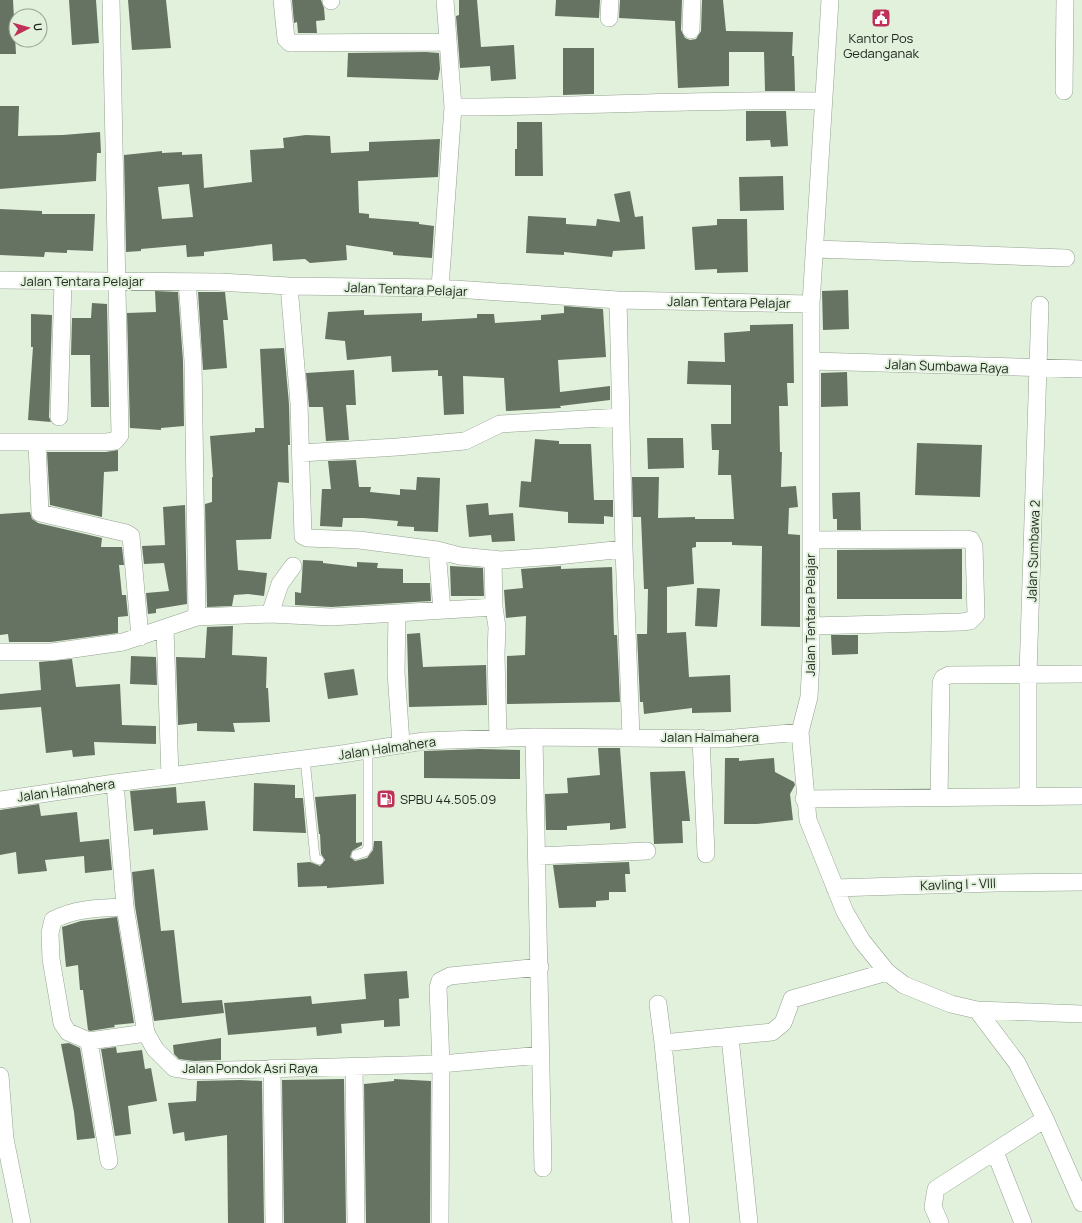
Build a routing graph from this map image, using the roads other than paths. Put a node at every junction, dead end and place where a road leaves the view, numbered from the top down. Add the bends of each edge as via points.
1 (111, 0) edge
2 (282, 0) edge
3 (446, 0) edge
4 (610, 0) edge
5 (692, 0) edge
6 (830, 0) edge
7 (1065, 0) edge
8 (609, 18) dead end
9 (691, 30) dead end
10 (447, 42) junction
11 (1064, 91) dead end
12 (822, 101) junction
13 (452, 107) junction
14 (816, 249) junction
15 (1066, 258) dead end
16 (0, 280) edge
17 (63, 281) junction
18 (118, 281) junction
19 (187, 282) junction
20 (289, 286) junction
21 (440, 288) junction
22 (618, 300) junction
23 (811, 304) junction
24 (1040, 305) dead end
25 (812, 361) junction
26 (1040, 369) junction
27 (1082, 369) edge
28 (59, 416) dead end
29 (621, 417) junction
30 (0, 442) edge
31 (37, 443) junction
32 (300, 453) junction
33 (811, 540) junction
34 (624, 548) junction
35 (437, 550) junction
36 (493, 559) junction
37 (293, 566) dead end
38 (494, 607) junction
39 (442, 610) junction
40 (397, 612) junction
41 (270, 614) junction
42 (197, 617) junction
43 (811, 626) junction
44 (165, 629) junction
45 (140, 637) junction
46 (0, 652) edge
47 (1028, 674) junction
48 (1082, 674) edge
49 (800, 732) junction
50 (534, 737) junction
51 (631, 737) junction
52 (498, 738) junction
53 (701, 738) junction
54 (401, 743) junction
55 (368, 749) junction
56 (305, 759) junction
57 (170, 776) junction
58 (115, 783) junction
59 (1082, 796) edge
60 (1028, 797) junction
61 (939, 798) junction
62 (804, 799) junction
63 (0, 800) edge
64 (647, 851) dead end
65 (706, 854) dead end
66 (356, 855) dead end
67 (538, 856) junction
68 (319, 860) dead end
69 (1082, 882) edge
70 (835, 888) junction
71 (125, 906) junction
72 (540, 967) junction
73 (886, 972) junction
74 (658, 1004) dead end
75 (977, 1010) junction
76 (1082, 1014) edge
77 (146, 1033) junction
78 (730, 1037) junction
79 (89, 1041) junction
80 (664, 1043) junction
81 (541, 1055) junction
82 (442, 1064) junction
83 (354, 1067) junction
84 (272, 1068) junction
85 (0, 1076) edge
86 (1045, 1119) junction
87 (995, 1152) junction
88 (109, 1161) dead end
89 (544, 1168) dead end
90 (1082, 1203) edge
91 (22, 1223) edge
92 (274, 1223) edge
93 (356, 1223) edge
94 (440, 1223) edge
95 (681, 1223) edge
96 (750, 1223) edge
97 (940, 1223) edge
98 (1023, 1223) edge

1 - 18 street
2 - 10 street via 286,39 290,43
3 - 10 street
4 - 8 street
5 - 9 street
6 - 12 street, Jalan Tentara Pelajar
7 - 11 street
10 - 13 street
12 - 13 street
12 - 14 street, Jalan Tentara Pelajar
13 - 21 street
14 - 15 street
14 - 23 street, Jalan Tentara Pelajar
16 - 17 street, Jalan Tentara Pelajar
17 - 18 street, Jalan Tentara Pelajar
17 - 28 street
18 - 19 street, Jalan Tentara Pelajar
18 - 31 street via 118,438 106,442
19 - 20 street, Jalan Tentara Pelajar
19 - 42 street via 193,361
20 - 21 street, Jalan Tentara Pelajar
20 - 32 street via 299,403
21 - 22 street, Jalan Tentara Pelajar
22 - 23 street, Jalan Tentara Pelajar
22 - 29 street
23 - 25 street, Jalan Tentara Pelajar
24 - 26 street, Jalan Sumbawa 2
25 - 26 street, Jalan Sumbawa Raya
25 - 33 street, Jalan Tentara Pelajar
26 - 27 street, Jalan Sumbawa Raya
26 - 47 street, Jalan Sumbawa 2
29 - 32 street via 500,424 464,441
29 - 34 street
30 - 31 street
31 - 45 street via 40,513 132,536
32 - 35 street via 303,536
33 - 43 street, Jalan Tentara Pelajar
33 - 43 street via 971,540 974,546 976,615 970,621 961,622
34 - 36 street via 557,556
34 - 51 street
35 - 36 street via 460,556
35 - 39 street
36 - 38 street
37 - 41 street via 280,584
38 - 39 street
38 - 52 street via 497,627
39 - 40 street
40 - 41 street via 331,617
40 - 54 street via 396,672
41 - 42 street
42 - 44 street
43 - 49 street, Jalan Tentara Pelajar via 809,697
44 - 45 street
44 - 57 street
45 - 46 street via 123,642 52,652
47 - 48 street
47 - 60 street, Jalan Sumbawa 2
47 - 61 street via 949,675 943,678
49 - 53 street, Jalan Halmahera via 773,736
49 - 62 street, Jalan Tentara Pelajar
50 - 51 street, Jalan Halmahera
50 - 52 street, Jalan Halmahera
50 - 67 street
51 - 53 street, Jalan Halmahera
52 - 54 street, Jalan Halmahera
53 - 65 street
54 - 55 street, Jalan Halmahera
55 - 56 street, Jalan Halmahera
55 - 66 lane via 368,847 365,852
56 - 57 street, Jalan Halmahera
56 - 68 lane via 315,858
57 - 58 street, Jalan Halmahera
58 - 63 street, Jalan Halmahera
58 - 71 street, Jalan Pondok Asri Raya
59 - 60 street
60 - 61 street
61 - 62 street
62 - 70 street, Jalan Tentara Pelajar via 808,820
64 - 67 street
67 - 72 street
69 - 70 street, Kavling I - VIII
70 - 73 street, Jalan Tentara Pelajar via 862,942
71 - 77 street, Jalan Pondok Asri Raya
71 - 79 street via 84,910 53,920 50,933 52,959 62,1022 68,1032
72 - 81 street
72 - 82 street via 450,976 440,981 438,988
73 - 75 street, Jalan Tentara Pelajar via 904,986 951,1004
73 - 78 street via 792,999 783,1023 772,1032
74 - 80 street
75 - 76 street, Jalan Tentara Pelajar
75 - 86 street via 1016,1063
77 - 79 street
77 - 84 street, Jalan Pondok Asri Raya via 155,1049 174,1068 193,1071
78 - 80 street
78 - 96 street
79 - 88 street
80 - 95 street
81 - 82 street, Jalan Pondok Asri Raya
81 - 89 street
82 - 83 street, Jalan Pondok Asri Raya
82 - 94 street
83 - 84 street, Jalan Pondok Asri Raya
83 - 93 street
84 - 92 street
85 - 91 street via 5,1140
86 - 87 street
86 - 90 street
87 - 97 street via 936,1189 933,1207
87 - 98 street

